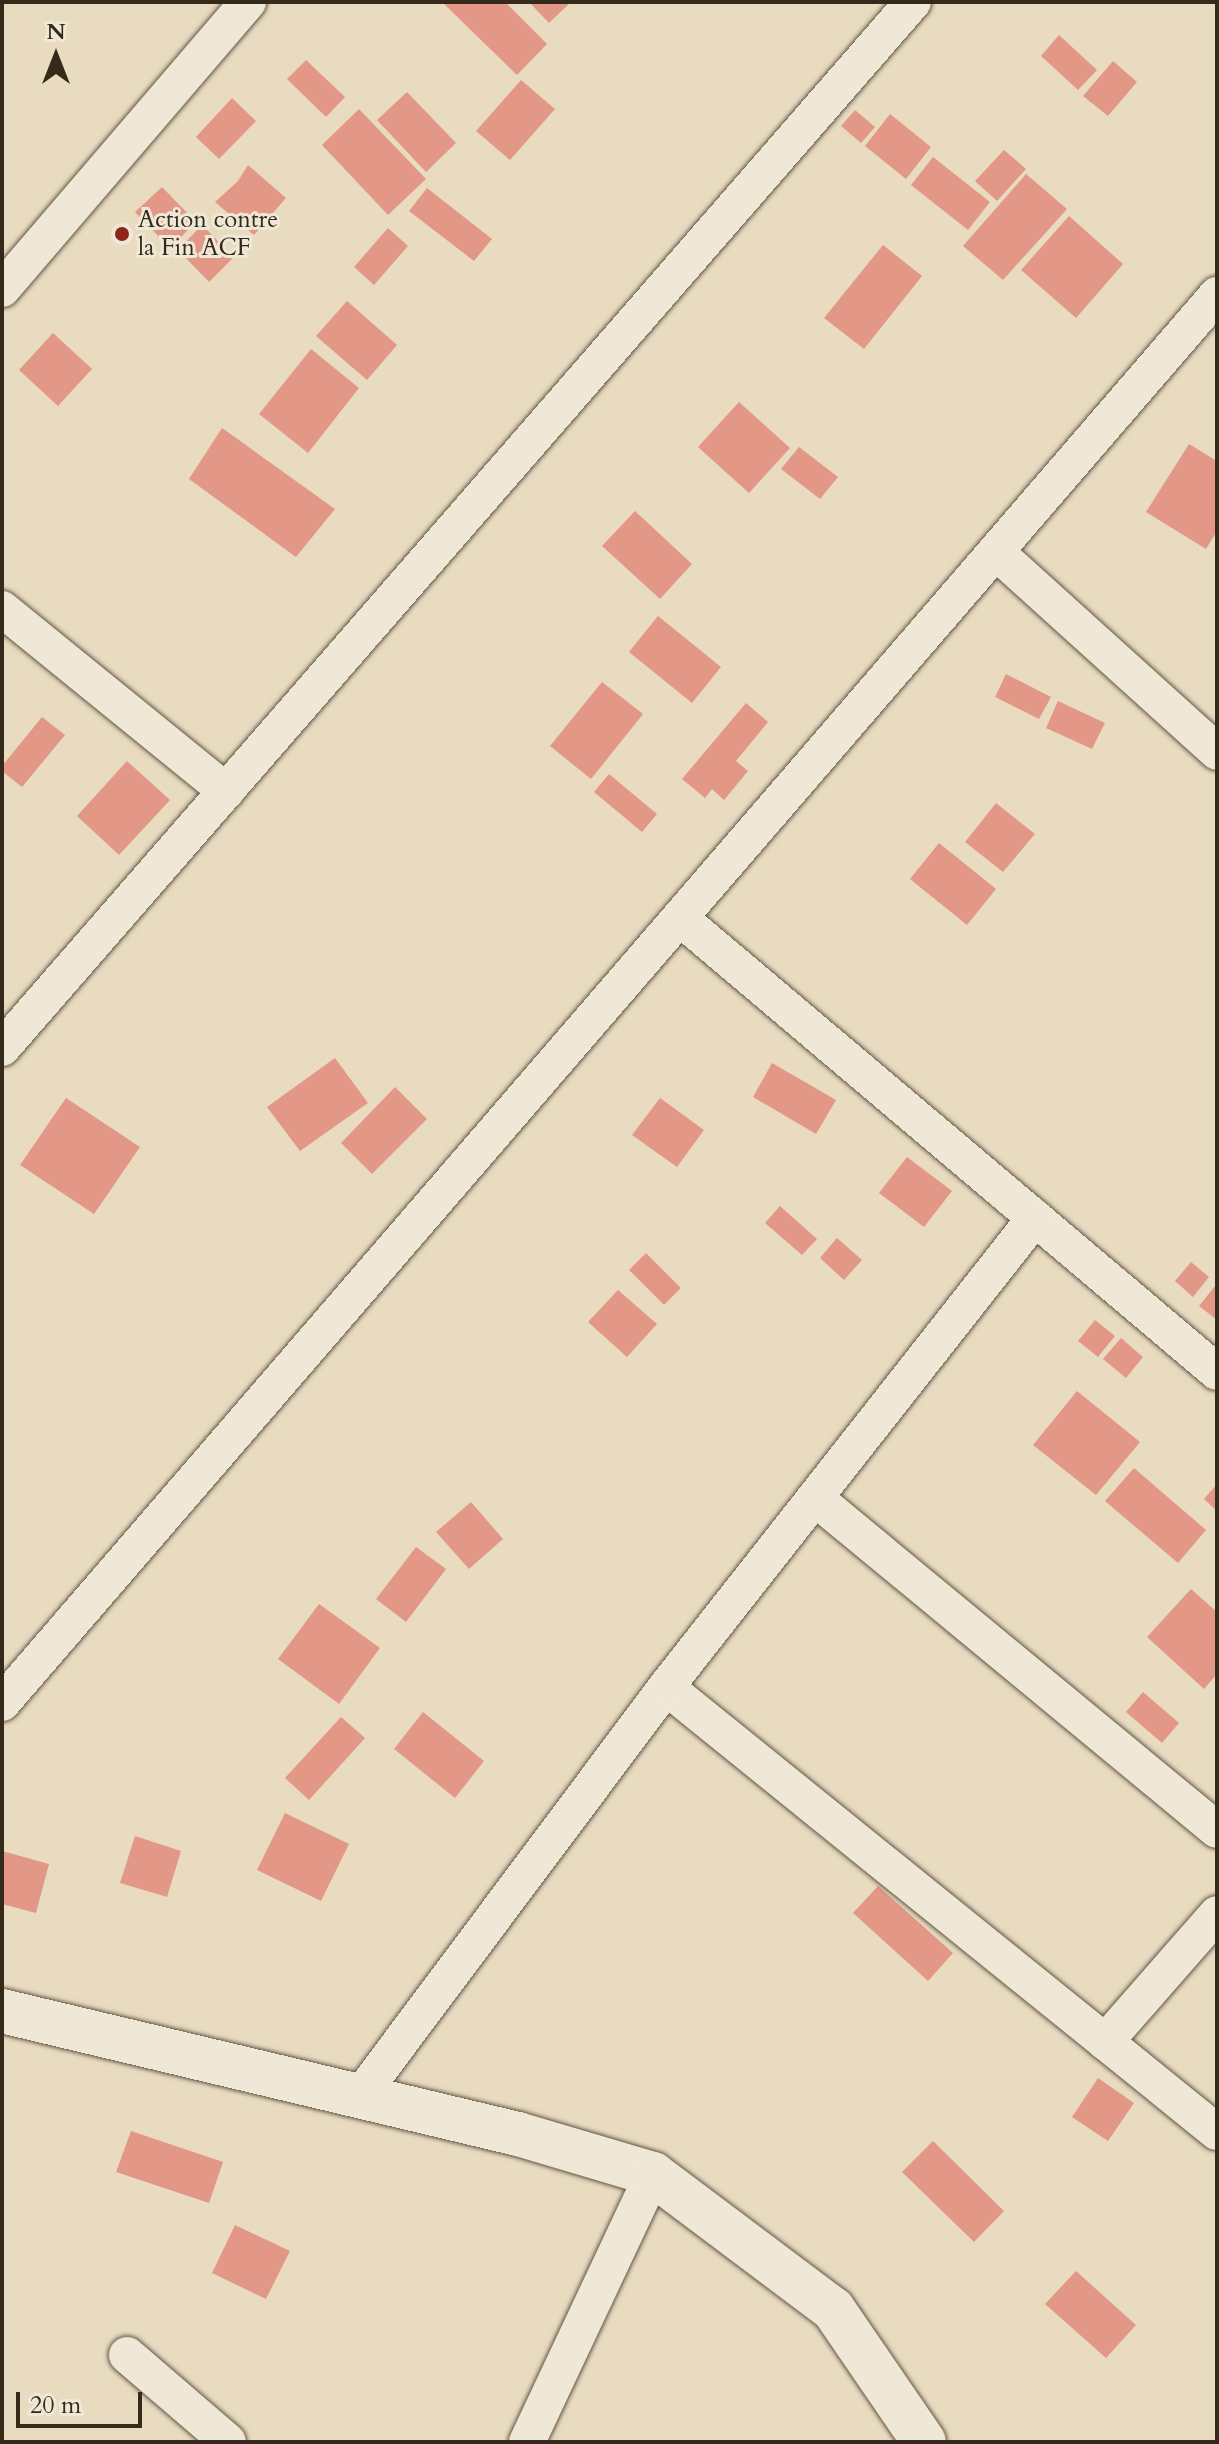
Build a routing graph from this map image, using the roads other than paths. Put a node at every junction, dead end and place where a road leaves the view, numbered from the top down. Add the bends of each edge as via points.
1 (248, 2) edge
2 (913, 2) edge
3 (2, 289) edge
4 (1217, 295) edge
5 (996, 552) junction
6 (2, 609) edge
7 (1217, 752) edge
8 (226, 791) junction
9 (680, 918) junction
10 (2, 1048) edge
11 (1035, 1218) junction
12 (1217, 1372) edge
13 (815, 1498) junction
14 (666, 1687) junction
15 (2, 1703) edge
16 (1217, 1830) edge
17 (1217, 1914) edge
18 (2, 2011) edge
19 (1105, 2042) junction
20 (360, 2096) junction
21 (1217, 2132) edge
22 (653, 2174) junction
23 (127, 2355) dead end
24 (228, 2442) edge
25 (527, 2442) edge
26 (924, 2442) edge

1 - 3 street
2 - 8 street
4 - 5 street
5 - 7 street
5 - 9 street
6 - 8 street
8 - 10 street
9 - 11 street
9 - 15 street
11 - 12 street
11 - 13 street
13 - 14 street
13 - 16 street
14 - 19 street
14 - 20 street
17 - 19 street
18 - 20 street
19 - 21 street
20 - 22 street
22 - 25 street
22 - 26 street via 833,2309
23 - 24 street

